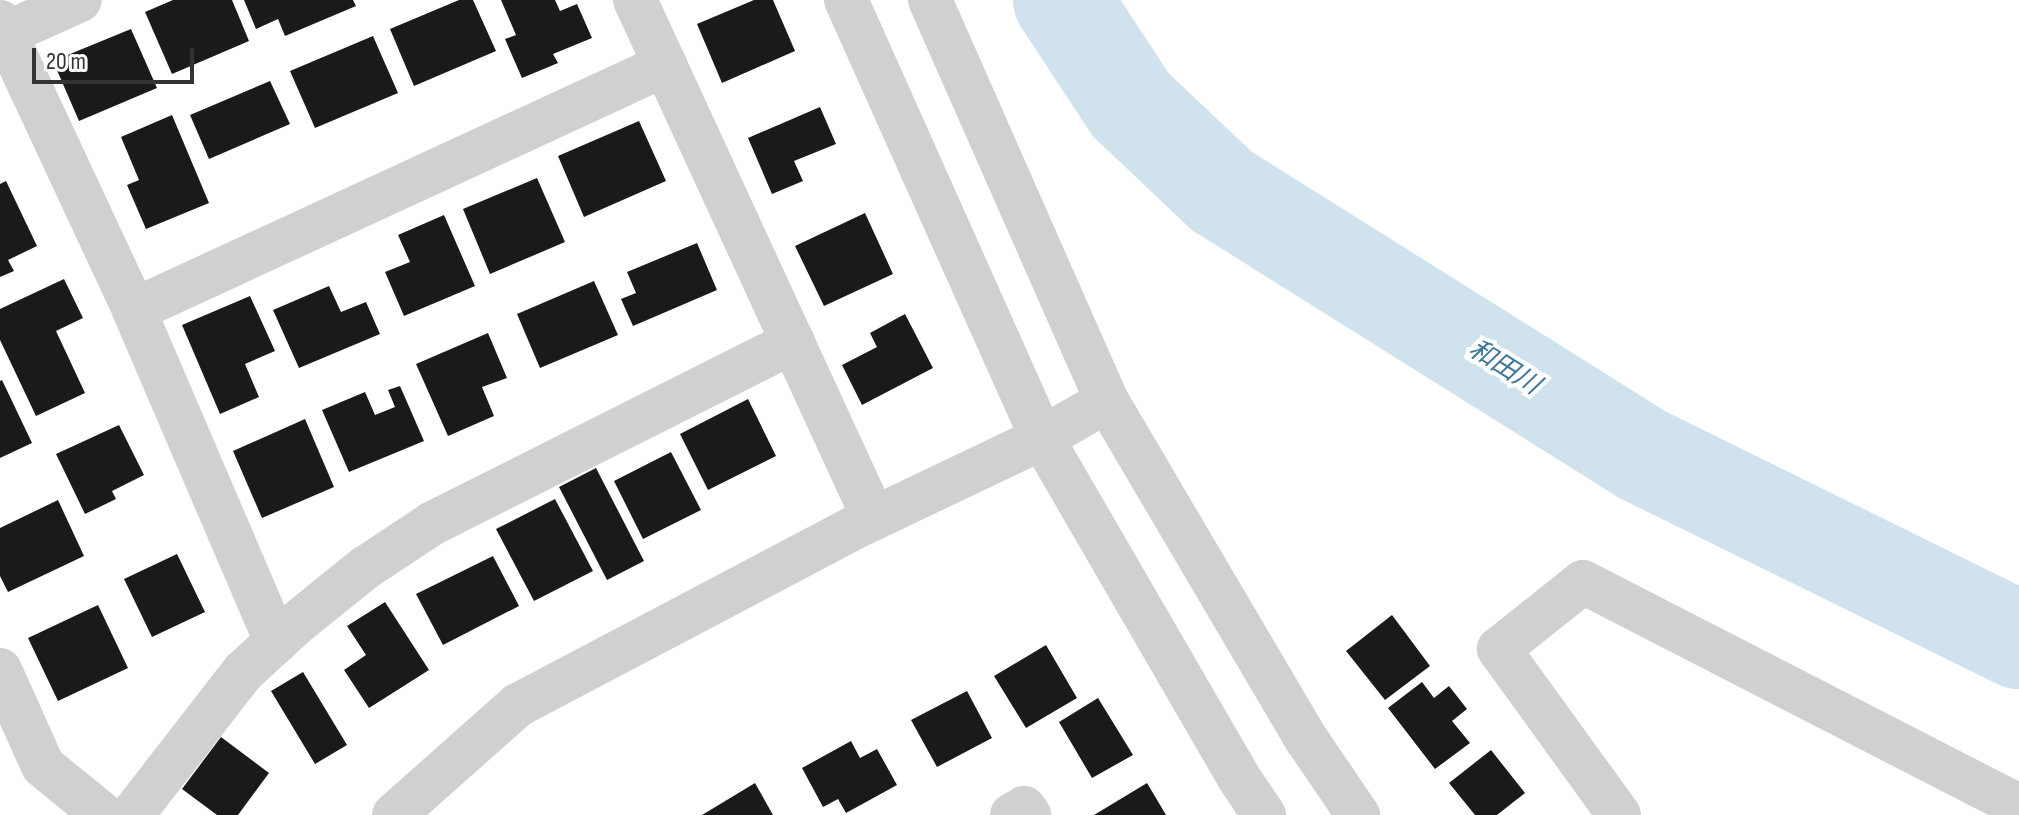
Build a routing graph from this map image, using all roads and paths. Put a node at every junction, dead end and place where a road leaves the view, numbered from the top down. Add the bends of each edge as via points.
1 (80, 0) edge
2 (635, 0) edge
3 (846, 0) edge
4 (930, 0) edge
5 (3, 28) edge
6 (665, 65) junction
7 (134, 310) junction
8 (793, 342) junction
9 (1107, 401) junction
10 (1042, 438) junction
11 (874, 519) junction
12 (276, 642) junction
13 (0, 670) edge
14 (2019, 806) edge
15 (103, 815) edge
16 (132, 815) edge
17 (394, 815) edge
18 (1012, 815) edge
19 (1029, 815) edge
20 (1264, 815) edge
21 (1358, 815) edge
22 (1619, 815) edge

1 - 5 street
2 - 6 street
3 - 10 street
4 - 9 street
5 - 7 street
6 - 7 street
6 - 8 street
7 - 12 street
8 - 11 street
8 - 12 street via 433,523 365,568
9 - 10 street
9 - 21 street via 1307,740
10 - 11 street
10 - 20 street
11 - 17 street via 518,705
12 - 16 street via 243,672
13 - 15 street via 43,766
14 - 22 street via 1583,582 1499,649
18 - 19 street via 1024,808

